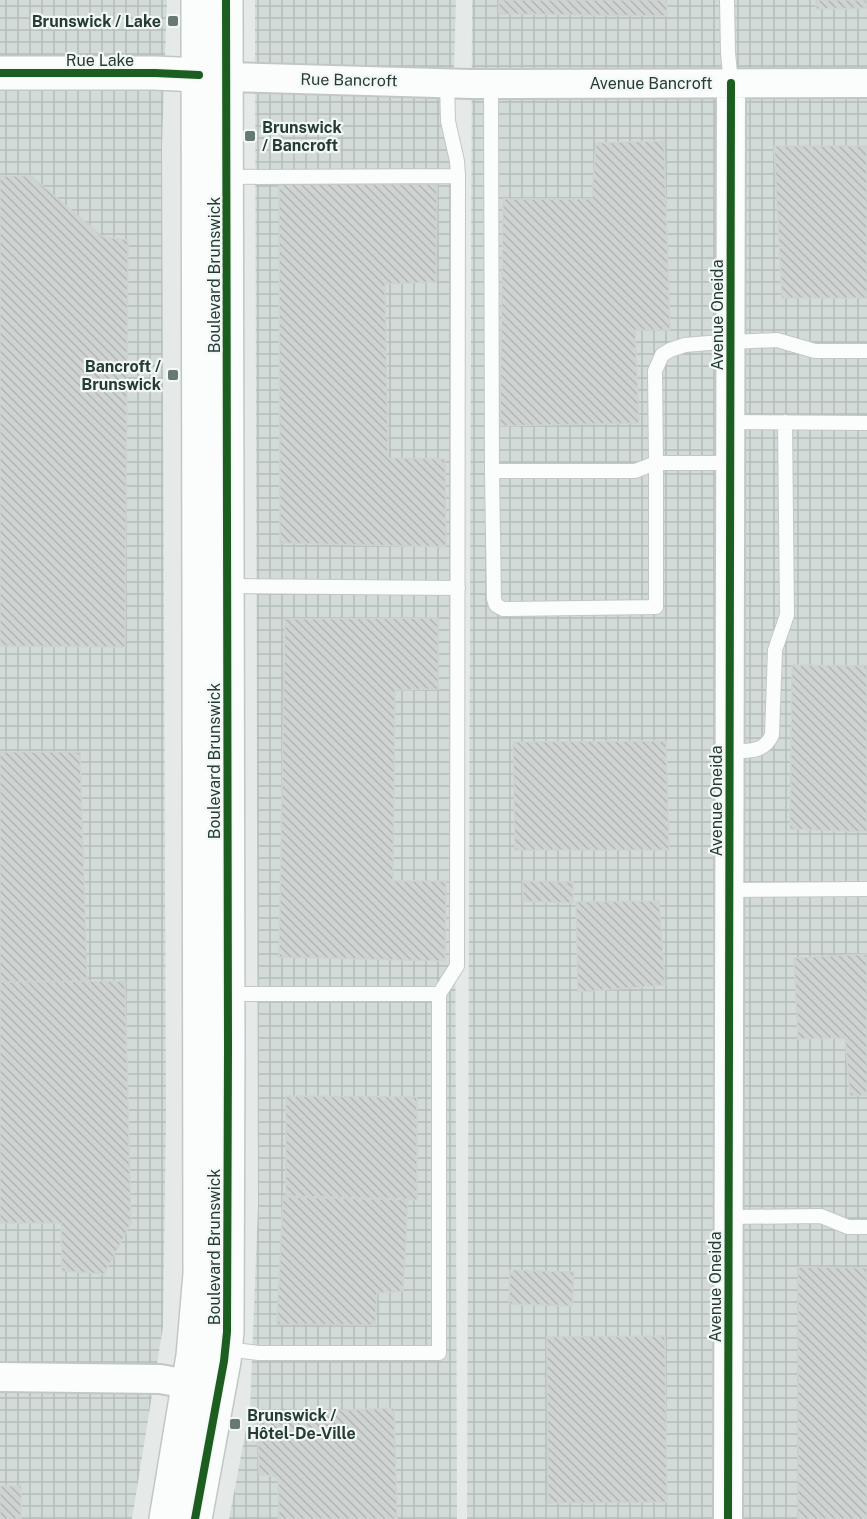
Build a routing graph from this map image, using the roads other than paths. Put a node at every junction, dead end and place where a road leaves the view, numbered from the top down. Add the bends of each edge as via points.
1 (198, 0) edge
2 (226, 0) edge
3 (727, 0) edge
4 (0, 73) edge
5 (213, 76) junction
6 (731, 83) junction
7 (867, 83) edge
8 (470, 84) junction
9 (458, 176) junction
10 (227, 177) junction
11 (730, 341) junction
12 (867, 351) edge
13 (730, 422) junction
14 (785, 422) junction
15 (867, 423) edge
16 (656, 463) junction
17 (730, 463) junction
18 (492, 471) junction
19 (228, 586) junction
20 (458, 588) junction
21 (730, 751) junction
22 (867, 889) edge
23 (730, 890) junction
24 (228, 994) junction
25 (439, 994) junction
26 (729, 1217) junction
27 (867, 1227) edge
28 (225, 1349) junction
29 (0, 1377) edge
30 (203, 1387) junction
31 (166, 1519) edge
32 (195, 1519) edge
33 (728, 1519) edge

1 - 5 street, Boulevard Brunswick
2 - 5 street, Boulevard Brunswick
3 - 6 lane
4 - 5 street, Rue Lake
5 - 8 street, Rue Bancroft
5 - 10 street, Boulevard Brunswick
5 - 30 street, Boulevard Brunswick via 197,1330
6 - 7 street, Avenue Bancroft
6 - 8 street, Avenue Bancroft
6 - 11 street, Avenue Oneida
8 - 9 lane via 448,121
8 - 18 lane
9 - 10 lane
9 - 20 lane
10 - 19 street, Boulevard Brunswick
11 - 12 lane via 777,340 815,351
11 - 13 street, Avenue Oneida
11 - 16 lane via 685,345 662,355 655,371
13 - 14 lane
13 - 17 street, Avenue Oneida
14 - 15 lane
14 - 21 lane via 787,615 775,650 772,735 761,748
16 - 17 lane
16 - 18 lane via 635,471
16 - 18 lane via 656,607 503,609 496,605
17 - 21 street, Avenue Oneida
19 - 20 lane
19 - 24 street, Boulevard Brunswick
20 - 25 lane via 457,966
21 - 23 street, Avenue Oneida
22 - 23 lane
23 - 26 street, Avenue Oneida
24 - 25 lane
24 - 28 street, Boulevard Brunswick
25 - 28 lane via 439,1353 259,1353
26 - 27 lane via 821,1216 848,1227
26 - 33 street, Avenue Oneida
28 - 30 street, Boulevard Brunswick
29 - 30 street via 151,1379
30 - 31 street, Boulevard Brunswick
30 - 32 street, Boulevard Brunswick

